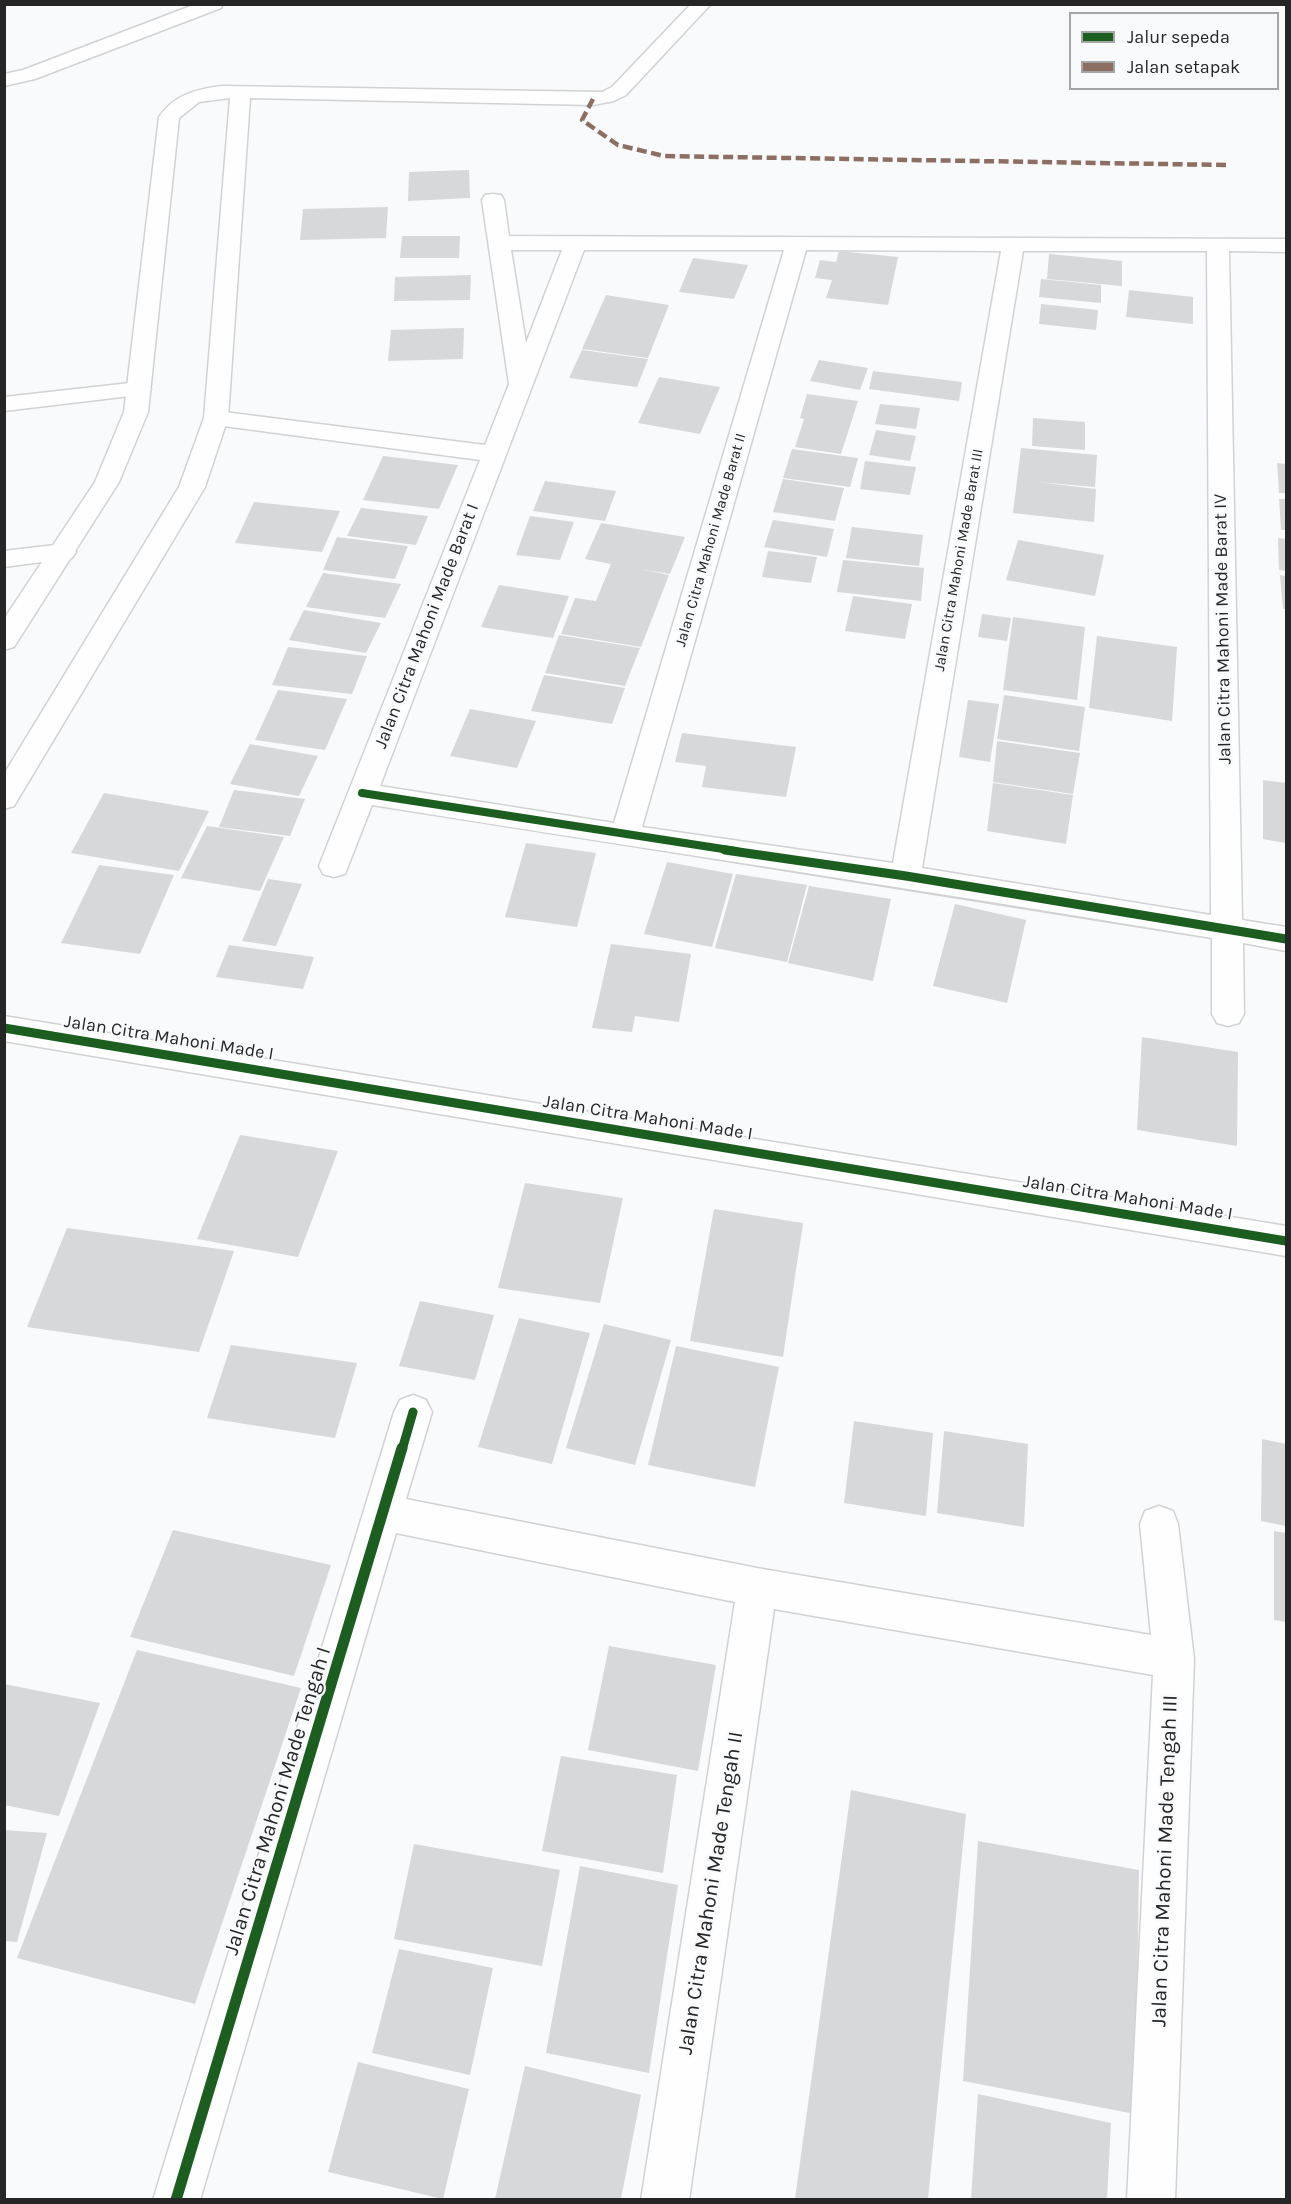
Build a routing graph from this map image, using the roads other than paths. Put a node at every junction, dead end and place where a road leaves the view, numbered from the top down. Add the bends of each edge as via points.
1 (214, 4) edge
2 (702, 4) edge
3 (4, 80) edge
4 (240, 93) junction
5 (493, 200) dead end
6 (500, 243) junction
7 (576, 243) junction
8 (797, 244) junction
9 (1013, 244) junction
10 (1218, 244) junction
11 (1287, 244) edge
12 (520, 386) junction
13 (139, 388) junction
14 (4, 404) edge
15 (216, 418) junction
16 (494, 454) junction
17 (63, 552) junction
18 (4, 559) edge
19 (4, 641) edge
20 (362, 794) junction
21 (4, 799) edge
22 (625, 836) junction
23 (334, 866) dead end
24 (906, 876) junction
25 (1228, 929) junction
26 (1287, 939) edge
27 (1228, 1014) dead end
28 (4, 1028) edge
29 (1287, 1241) edge
30 (413, 1412) dead end
31 (384, 1513) junction
32 (1159, 1524) dead end
33 (757, 1587) junction
34 (1174, 1659) junction
35 (176, 2199) edge
36 (665, 2199) edge
37 (1151, 2199) edge

1 - 3 street via 28,75
2 - 4 street via 619,91 607,97
4 - 13 street via 205,93 189,98 169,117
4 - 15 street
5 - 6 street, Jalan Citra Mahoni Made Barat I
6 - 7 street
6 - 12 street, Jalan Citra Mahoni Made Barat I
7 - 8 street
7 - 12 street, Jalan Citra Mahoni Made Barat I
8 - 9 street
8 - 22 street, Jalan Citra Mahoni Made Barat II
9 - 10 street
9 - 24 street, Jalan Citra Mahoni Made Barat III
10 - 11 street
10 - 25 street, Jalan Citra Mahoni Made Barat IV
12 - 16 street, Jalan Citra Mahoni Made Barat I
13 - 14 street
13 - 17 street via 136,412 106,482
15 - 16 street
15 - 21 street via 192,487
16 - 20 street, Jalan Citra Mahoni Made Barat I
17 - 18 street
17 - 19 street
20 - 22 street
20 - 23 street, Jalan Citra Mahoni Made Barat I
22 - 24 street
24 - 25 street
25 - 26 street
25 - 27 street, Jalan Citra Mahoni Made Barat IV
28 - 29 street, Jalan Citra Mahoni Made I
30 - 31 street, Jalan Citra Mahoni Made Tengah I
31 - 33 street
31 - 35 street, Jalan Citra Mahoni Made Tengah I
32 - 34 street, Jalan Citra Mahoni Made Tengah III
33 - 34 street
33 - 36 street, Jalan Citra Mahoni Made Tengah II
34 - 37 street, Jalan Citra Mahoni Made Tengah III

